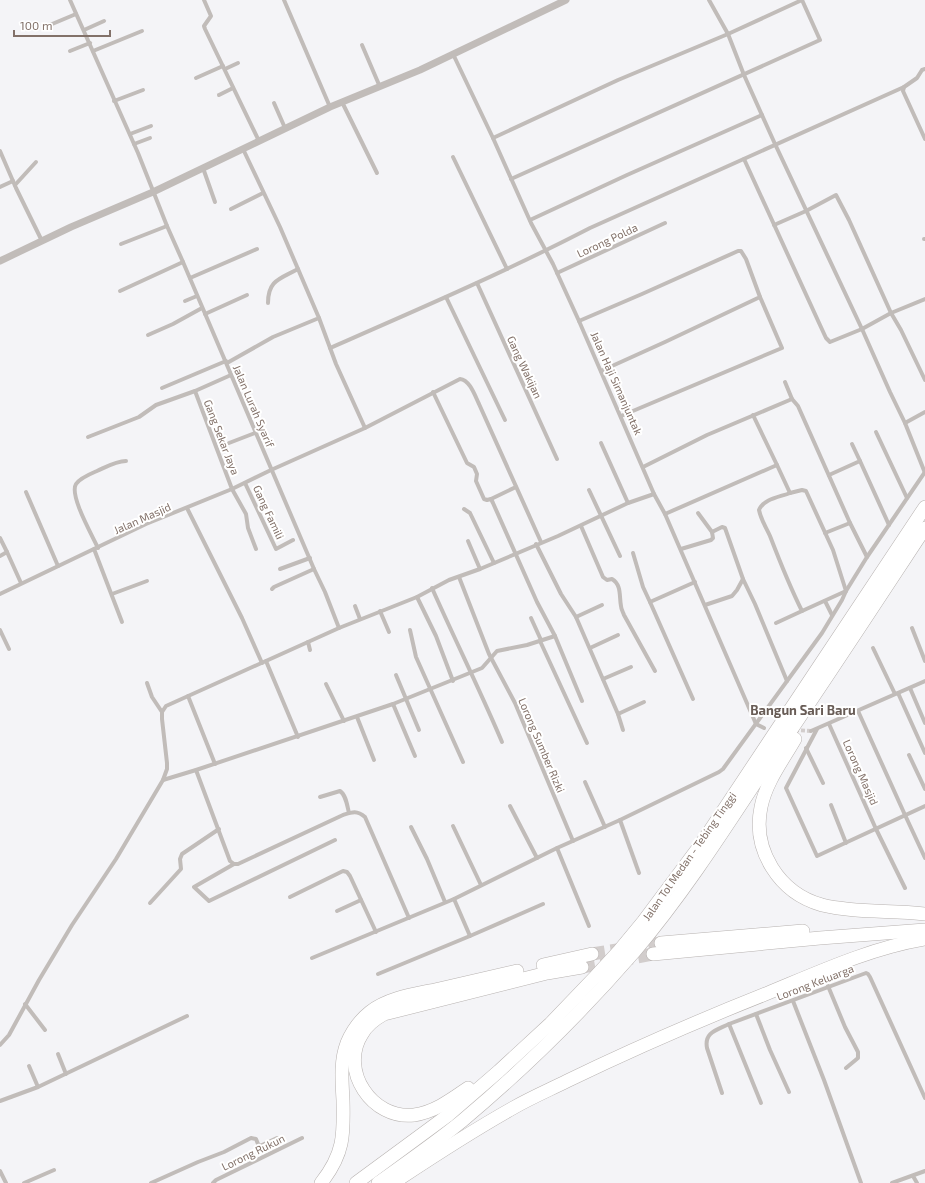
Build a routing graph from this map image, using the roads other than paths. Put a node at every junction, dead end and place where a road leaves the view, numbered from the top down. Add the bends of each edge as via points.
1 (70, 0) edge
2 (204, 0) edge
3 (284, 0) edge
4 (566, 0) edge
5 (709, 0) edge
6 (76, 14) junction
7 (104, 21) dead end
8 (45, 27) dead end
9 (84, 30) junction
10 (142, 30) dead end
11 (728, 34) junction
12 (90, 43) junction
13 (362, 45) dead end
14 (70, 51) dead end
15 (93, 51) junction
16 (453, 54) junction
17 (238, 62) dead end
18 (224, 67) junction
19 (925, 69) edge
20 (744, 75) junction
21 (196, 78) dead end
22 (380, 86) junction
23 (904, 87) junction
24 (233, 88) junction
25 (143, 90) dead end
26 (219, 95) dead end
27 (114, 101) junction
28 (342, 102) junction
29 (274, 103) dead end
30 (330, 107) junction
31 (762, 115) junction
32 (151, 126) dead end
33 (285, 128) junction
34 (130, 134) junction
35 (150, 138) dead end
36 (493, 138) junction
37 (925, 139) edge
38 (259, 141) junction
39 (134, 144) junction
40 (775, 144) junction
41 (243, 149) junction
42 (0, 151) edge
43 (453, 157) dead end
44 (744, 159) junction
45 (36, 162) dead end
46 (204, 168) junction
47 (377, 174) dead end
48 (511, 179) junction
49 (14, 183) junction
50 (0, 187) edge
51 (153, 192) junction
52 (263, 193) junction
53 (215, 202) dead end
54 (231, 209) dead end
55 (806, 211) junction
56 (530, 220) junction
57 (665, 223) dead end
58 (167, 226) junction
59 (774, 226) junction
60 (42, 241) junction
61 (121, 244) dead end
62 (257, 249) dead end
63 (546, 251) junction
64 (0, 261) edge
65 (183, 262) junction
66 (507, 269) junction
67 (298, 270) junction
68 (557, 273) junction
69 (190, 278) junction
70 (477, 283) junction
71 (120, 291) dead end
72 (247, 295) dead end
73 (198, 296) junction
74 (446, 297) junction
75 (760, 297) junction
76 (925, 299) edge
77 (185, 301) dead end
78 (268, 303) dead end
79 (202, 308) junction
80 (891, 313) junction
81 (205, 314) junction
82 (319, 318) junction
83 (579, 321) junction
84 (862, 329) junction
85 (148, 335) dead end
86 (330, 348) junction
87 (226, 362) junction
88 (601, 371) junction
89 (231, 375) junction
90 (925, 380) edge
91 (786, 382) dead end
92 (162, 388) dead end
93 (195, 391) junction
94 (433, 392) junction
95 (792, 399) junction
96 (925, 412) edge
97 (622, 416) junction
98 (753, 416) junction
99 (505, 420) dead end
100 (905, 423) junction
101 (365, 428) junction
102 (876, 432) dead end
103 (256, 433) junction
104 (88, 437) dead end
105 (229, 443) dead end
106 (601, 443) dead end
107 (852, 444) dead end
108 (557, 459) dead end
109 (126, 461) dead end
110 (860, 462) junction
111 (777, 465) junction
112 (643, 467) junction
113 (271, 470) junction
114 (925, 472) edge
115 (829, 475) junction
116 (245, 482) junction
117 (516, 487) junction
118 (232, 489) junction
119 (589, 490) dead end
120 (26, 492) dead end
121 (790, 493) junction
122 (654, 494) junction
123 (907, 498) junction
124 (491, 499) junction
125 (628, 503) junction
126 (925, 506) edge
127 (187, 508) junction
128 (464, 509) dead end
129 (698, 513) dead end
130 (665, 514) junction
131 (601, 516) junction
132 (850, 523) junction
133 (888, 525) junction
134 (581, 526) junction
135 (925, 528) edge
136 (712, 532) junction
137 (825, 534) junction
138 (0, 538) edge
139 (294, 540) dead end
140 (468, 541) dead end
141 (538, 543) junction
142 (96, 548) junction
143 (256, 549) dead end
144 (681, 549) junction
145 (7, 552) junction
146 (516, 553) junction
147 (633, 553) dead end
148 (0, 556) edge
149 (620, 556) dead end
150 (867, 557) junction
151 (310, 558) junction
152 (494, 563) junction
153 (58, 566) junction
154 (280, 569) dead end
155 (314, 569) junction
156 (480, 569) junction
157 (459, 577) junction
158 (743, 578) junction
159 (147, 581) dead end
160 (695, 582) junction
161 (21, 583) junction
162 (432, 588) junction
163 (272, 589) dead end
164 (846, 590) junction
165 (0, 594) edge
166 (112, 594) junction
167 (417, 596) junction
168 (825, 601) junction
169 (650, 602) junction
170 (602, 605) dead end
171 (705, 605) junction
172 (355, 606) dead end
173 (380, 611) junction
174 (802, 611) junction
175 (832, 615) junction
176 (576, 617) junction
177 (531, 618) dead end
178 (360, 619) junction
179 (122, 622) dead end
180 (776, 623) dead end
181 (339, 628) junction
182 (912, 628) dead end
183 (0, 630) edge
184 (410, 630) dead end
185 (389, 632) dead end
186 (618, 635) dead end
187 (555, 636) junction
188 (540, 640) junction
189 (308, 642) junction
190 (590, 648) junction
191 (873, 648) dead end
192 (9, 649) dead end
193 (310, 650) dead end
194 (491, 659) junction
195 (925, 661) edge
196 (264, 662) junction
197 (631, 667) dead end
198 (655, 671) dead end
199 (470, 674) junction
200 (396, 675) dead end
201 (827, 677) junction
202 (603, 679) junction
203 (453, 681) junction
204 (787, 681) junction
205 (925, 681) edge
206 (147, 683) dead end
207 (326, 684) dead end
208 (910, 688) junction
209 (430, 690) junction
210 (897, 694) junction
211 (188, 696) junction
212 (406, 699) junction
213 (693, 699) dead end
214 (582, 701) dead end
215 (644, 702) dead end
216 (393, 704) junction
217 (858, 711) junction
218 (162, 712) junction
219 (618, 714) junction
220 (356, 717) junction
221 (344, 721) junction
222 (925, 722) edge
223 (756, 724) junction
224 (829, 724) junction
225 (764, 728) dead end
226 (817, 729) junction
227 (419, 730) dead end
228 (623, 730) dead end
229 (810, 731) tunnel mouth
230 (298, 736) junction
231 (502, 742) dead end
232 (587, 743) dead end
233 (806, 748) junction
234 (925, 753) edge
235 (910, 755) dead end
236 (415, 756) dead end
237 (374, 760) dead end
238 (463, 762) dead end
239 (215, 764) junction
240 (196, 770) junction
241 (163, 780) junction
242 (585, 782) dead end
243 (823, 783) dead end
244 (925, 789) edge
245 (320, 797) dead end
246 (830, 805) dead end
247 (510, 806) dead end
248 (925, 806) edge
249 (350, 813) junction
250 (905, 815) junction
251 (620, 820) junction
252 (453, 826) dead end
253 (605, 826) junction
254 (411, 827) dead end
255 (219, 829) junction
256 (876, 829) junction
257 (335, 840) dead end
258 (573, 841) junction
259 (846, 843) junction
260 (557, 848) junction
261 (537, 858) junction
262 (925, 858) edge
263 (234, 864) junction
264 (639, 873) dead end
265 (481, 886) junction
266 (905, 888) dead end
267 (290, 897) dead end
268 (454, 899) junction
269 (361, 900) junction
270 (445, 902) junction
271 (150, 903) dead end
272 (543, 904) dead end
273 (337, 911) dead end
274 (925, 914) edge
275 (409, 918) junction
276 (925, 922) edge
277 (589, 926) dead end
278 (925, 930) edge
279 (376, 932) junction
280 (470, 936) junction
281 (925, 939) edge
282 (661, 943) tunnel mouth
283 (592, 954) tunnel mouth
284 (653, 954) tunnel mouth
285 (312, 958) dead end
286 (582, 967) tunnel mouth
287 (378, 974) dead end
288 (828, 986) junction
289 (792, 1001) junction
290 (25, 1004) junction
291 (756, 1014) junction
292 (187, 1016) dead end
293 (550, 1024) junction
294 (729, 1024) junction
295 (45, 1030) dead end
296 (0, 1045) edge
297 (58, 1054) dead end
298 (29, 1066) dead end
299 (846, 1068) dead end
300 (66, 1074) junction
301 (38, 1087) junction
302 (789, 1092) dead end
303 (722, 1093) dead end
304 (925, 1098) edge
305 (0, 1101) edge
306 (761, 1103) dead end
307 (276, 1138) dead end
308 (302, 1138) dead end
309 (54, 1170) dead end
310 (0, 1171) edge
311 (925, 1171) edge
312 (913, 1176) junction
313 (6, 1183) edge
314 (24, 1183) edge
315 (151, 1183) edge
316 (213, 1183) edge
317 (321, 1183) edge
318 (356, 1183) edge
319 (378, 1183) edge
320 (392, 1183) edge
321 (861, 1183) edge
322 (892, 1183) edge
323 (917, 1183) edge

1 - 6 street, Jalan Lurah Syarif
2 - 18 street via 211,16 204,29
3 - 30 street
4 - 16 street
5 - 11 street
6 - 8 street
6 - 9 street, Jalan Lurah Syarif
7 - 9 street
9 - 12 street, Jalan Lurah Syarif
10 - 15 street
11 - 20 street
11 - 20 street via 802,0 820,40
11 - 36 street via 618,80
12 - 14 street
12 - 15 street, Jalan Lurah Syarif
13 - 22 street
15 - 27 street, Jalan Lurah Syarif
16 - 22 street
16 - 36 street, Jalan Haji Simanjuntak
17 - 18 street
18 - 21 street
18 - 24 street
19 - 23 street
20 - 31 street
20 - 48 street
22 - 28 street
23 - 37 street via 903,91
23 - 40 street
24 - 26 street
24 - 38 street
25 - 27 street
27 - 34 street, Jalan Lurah Syarif
28 - 30 street
28 - 47 street
29 - 33 street
30 - 33 street
31 - 40 street
31 - 56 street
32 - 34 street
33 - 38 street
34 - 39 street, Jalan Lurah Syarif
35 - 39 street
36 - 48 street, Jalan Haji Simanjuntak
38 - 41 street
39 - 51 street, Jalan Lurah Syarif
40 - 44 street
40 - 55 street
41 - 46 street
41 - 52 street
42 - 49 street
43 - 66 street
44 - 59 street
44 - 63 street via 590,228
45 - 49 street
46 - 51 street
46 - 53 street
48 - 56 street, Jalan Haji Simanjuntak
49 - 50 street
49 - 60 street
51 - 58 street, Jalan Lurah Syarif
51 - 60 street
52 - 54 street
52 - 67 street
55 - 59 street
55 - 80 street via 836,195
55 - 84 street
56 - 63 street, Jalan Haji Simanjuntak
57 - 68 street, Lorong Polda
58 - 61 street
58 - 65 street, Jalan Lurah Syarif
59 - 84 street via 826,338 833,342
60 - 64 street
62 - 69 street
63 - 66 street
63 - 68 street, Jalan Haji Simanjuntak
65 - 69 street, Jalan Lurah Syarif
65 - 71 street
66 - 70 street
67 - 78 street via 273,283 268,293
67 - 82 street
68 - 83 street, Jalan Haji Simanjuntak
69 - 73 street, Jalan Lurah Syarif
70 - 74 street
70 - 108 street, Gang Wakijan
72 - 81 street
73 - 77 street
73 - 79 street, Jalan Lurah Syarif
74 - 86 street
74 - 99 street
75 - 83 street via 746,259 741,251 738,251
75 - 88 street
75 - 97 street via 782,348
76 - 80 street
79 - 81 street, Jalan Lurah Syarif
79 - 85 street
80 - 84 street
80 - 90 street
81 - 87 street, Jalan Lurah Syarif
82 - 86 street
82 - 87 street via 273,337
83 - 88 street, Jalan Haji Simanjuntak
84 - 100 street
86 - 101 street
87 - 89 street, Jalan Lurah Syarif
87 - 92 street
88 - 97 street, Jalan Haji Simanjuntak
89 - 93 street
89 - 103 street, Jalan Lurah Syarif
91 - 95 street
93 - 104 street via 156,405 139,417
93 - 118 street, Gang Sekar Jaya
94 - 101 street, Jalan Masjid
94 - 117 street, Jalan Masjid via 460,379 466,381
94 - 124 street via 467,463 474,467 476,481 484,499
95 - 98 street
95 - 115 street via 798,406
96 - 100 street
97 - 112 street, Jalan Haji Simanjuntak
98 - 111 street
98 - 112 street
100 - 114 street
101 - 113 street, Jalan Masjid
102 - 123 street
103 - 105 street
103 - 113 street, Jalan Lurah Syarif
106 - 125 street
107 - 110 street
109 - 142 street via 90,474 75,485 75,496
110 - 115 street
110 - 133 street
111 - 121 street
111 - 130 street
112 - 122 street, Jalan Haji Simanjuntak
113 - 116 street, Jalan Masjid
113 - 151 street, Jalan Lurah Syarif
114 - 123 street
115 - 132 street
116 - 118 street, Jalan Masjid
116 - 139 street, Gang Famili via 276,549
117 - 124 street
117 - 141 street, Jalan Masjid
118 - 127 street, Jalan Masjid
118 - 143 street, Gang Sekar Jaya via 246,514
119 - 131 street
120 - 153 street
121 - 137 street via 806,491
121 - 174 street via 768,501 759,510
122 - 125 street
122 - 130 street, Jalan Haji Simanjuntak
123 - 133 street
124 - 146 street
125 - 131 street
126 - 293 highway, Jalan Tol Medan - Tebing Tinggi via 679,875 619,951
127 - 142 street, Jalan Masjid
127 - 196 street
128 - 152 street via 470,512
129 - 136 street
130 - 144 street, Jalan Haji Simanjuntak
131 - 134 street
131 - 149 street
132 - 137 street
132 - 150 street
133 - 150 street
134 - 141 street
134 - 198 street via 603,578 612,579 617,583 621,595 620,606
135 - 201 highway, Jalan Tol Medan - Tebing Tinggi
136 - 144 street via 711,540
136 - 158 street via 725,528
137 - 164 street
138 - 145 street
140 - 156 street
141 - 146 street
141 - 176 street, Jalan Masjid via 561,594
142 - 153 street, Jalan Masjid
142 - 166 street
144 - 160 street, Jalan Haji Simanjuntak
145 - 148 street
145 - 161 street
146 - 152 street
146 - 187 street
147 - 169 street
150 - 164 street
151 - 154 street
151 - 155 street, Jalan Lurah Syarif
152 - 156 street
153 - 161 street, Jalan Masjid
155 - 163 street
155 - 181 street, Jalan Lurah Syarif
156 - 157 street
157 - 162 street
157 - 194 street, Lorong Sumber Rizki
158 - 171 street via 732,596
158 - 204 street
159 - 166 street
160 - 169 street
160 - 171 street, Jalan Haji Simanjuntak
161 - 165 street, Jalan Masjid
162 - 167 street
162 - 199 street
164 - 168 street
164 - 175 street
166 - 179 street
167 - 173 street
167 - 203 street
168 - 174 street
168 - 175 street
169 - 213 street
170 - 176 street
171 - 223 street, Jalan Haji Simanjuntak
172 - 178 street
173 - 178 street
173 - 185 street
174 - 180 street
175 - 204 street
176 - 190 street, Jalan Masjid
177 - 188 street
178 - 181 street
181 - 189 street
182 - 195 street
183 - 192 street
184 - 209 street via 416,657
186 - 190 street
187 - 188 street
187 - 214 street
188 - 194 street via 497,651
188 - 232 street
189 - 193 street
189 - 196 street
190 - 202 street, Jalan Masjid
191 - 210 street
194 - 199 street via 482,668
194 - 258 street, Lorong Sumber Rizki via 515,703
196 - 211 street
196 - 230 street
197 - 202 street
199 - 203 street
199 - 231 street via 484,699
200 - 212 street
201 - 274 highway via 765,793 759,819 759,832 765,856 787,886 811,901 833,907
201 - 319 highway, Jalan Tol Medan - Tebing Tinggi via 699,866 616,972 569,1022 501,1087 460,1123
202 - 219 street, Jalan Masjid
203 - 209 street
204 - 223 street
205 - 208 street
206 - 218 street
207 - 221 street
208 - 210 street
208 - 222 street
209 - 212 street
209 - 238 street
210 - 217 street
210 - 234 street
211 - 218 street via 166,706
211 - 239 street
212 - 216 street
212 - 227 street
215 - 219 street
216 - 220 street
216 - 236 street
217 - 224 street
217 - 250 street
218 - 241 street via 167,763
219 - 228 street, Jalan Masjid
220 - 221 street
220 - 237 street
221 - 230 street
223 - 225 street
223 - 251 street via 719,772
224 - 226 street
224 - 256 street, Lorong Masjid
226 - 229 street
226 - 233 street
230 - 239 street
233 - 243 street
233 - 259 street via 786,788 817,856
235 - 244 street
239 - 240 street
240 - 241 street
240 - 255 street
241 - 290 street
242 - 253 street
245 - 249 street via 342,792
246 - 259 street
247 - 261 street
248 - 250 street
249 - 263 street
249 - 275 street via 360,813 365,817
250 - 256 street
250 - 262 street
251 - 253 street
251 - 264 street
252 - 265 street
253 - 258 street
254 - 270 street
255 - 263 street via 230,861
255 - 271 street via 182,854 181,869
256 - 259 street
256 - 266 street, Lorong Masjid
257 - 263 street via 209,901 194,887
258 - 260 street
260 - 261 street
260 - 277 street
261 - 265 street
265 - 268 street
267 - 269 street via 343,871 350,876
268 - 270 street
268 - 280 street
269 - 273 street
269 - 279 street
270 - 275 street
272 - 280 street
275 - 279 street
276 - 282 highway
278 - 284 highway
279 - 285 street
280 - 287 street
281 - 320 highway via 873,952 833,967 607,1062 514,1107
283 - 317 highway via 406,996 381,1005 367,1015 356,1026 347,1044 343,1064 343,1137 336,1160
286 - 293 highway via 539,974 384,1014 361,1034 355,1052 355,1068 362,1086 380,1108 401,1115 424,1113 462,1092
288 - 289 street, Lorong Keluarga
288 - 299 street via 858,1052 858,1058
288 - 304 street, Lorong Keluarga via 868,974
289 - 291 street, Lorong Keluarga
289 - 321 street
290 - 295 street
290 - 296 street
291 - 294 street, Lorong Keluarga
291 - 302 street
292 - 300 street
293 - 318 highway, Jalan Tol Medan - Tebing Tinggi via 447,1116
294 - 303 street, Lorong Keluarga via 709,1034 706,1041
294 - 306 street
297 - 300 street
298 - 301 street
300 - 301 street
301 - 305 street
307 - 315 street via 260,1146 256,1139 251,1138
308 - 316 street, Lorong Rukun
309 - 314 street
310 - 313 street
311 - 312 street
312 - 322 street
312 - 323 street

